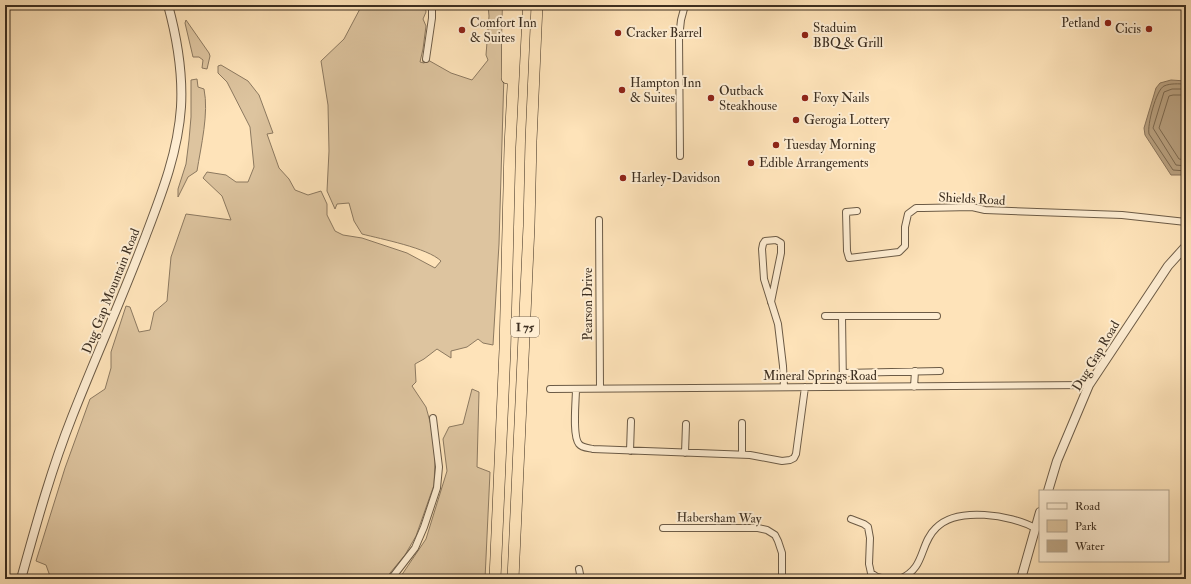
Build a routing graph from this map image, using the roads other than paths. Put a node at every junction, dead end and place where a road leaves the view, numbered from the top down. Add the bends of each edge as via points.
1 (168, 5) edge
2 (432, 5) edge
3 (508, 5) edge
4 (517, 5) edge
5 (537, 5) edge
6 (543, 5) edge
7 (685, 5) edge
8 (536, 28) junction
9 (426, 59) dead end
10 (510, 147) junction
11 (680, 156) dead end
12 (857, 211) dead end
13 (598, 220) dead end
14 (1186, 222) edge
15 (1186, 246) edge
16 (771, 302) junction
17 (825, 316) dead end
18 (842, 316) junction
19 (936, 316) dead end
20 (914, 371) junction
21 (940, 371) dead end
22 (843, 373) junction
23 (1089, 386) junction
24 (784, 387) junction
25 (805, 387) junction
26 (843, 387) junction
27 (914, 387) junction
28 (600, 388) junction
29 (550, 389) dead end
30 (576, 389) junction
31 (433, 418) dead end
32 (631, 421) dead end
33 (742, 423) dead end
34 (686, 424) dead end
35 (630, 451) junction
36 (685, 453) junction
37 (742, 454) junction
38 (1048, 490) edge
39 (1039, 515) edge
40 (851, 519) dead end
41 (663, 528) dead end
42 (1035, 528) junction
43 (579, 569) dead end
44 (21, 579) edge
45 (391, 579) edge
46 (495, 579) edge
47 (513, 579) edge
48 (581, 579) edge
49 (782, 579) edge
50 (885, 579) edge
51 (900, 579) edge
52 (1021, 579) edge

1 - 44 street, Dug Gap Mountain Road via 181,73 181,107 173,159 131,276 72,419 45,494
2 - 9 street
3 - 10 highway via 507,83
4 - 10 highway, I 75
5 - 8 highway, I 75
6 - 8 highway
7 - 11 street via 679,38
8 - 47 highway, I 75 via 530,226
10 - 46 highway, I 75 via 505,349
12 - 14 street, Shields Road via 846,212 849,258 899,252 905,246 908,214 916,208 972,207 985,210 1122,215
13 - 28 street, Pearson Drive
15 - 23 street, Dug Gap Road via 1168,266
16 - 16 street via 764,279 762,249 765,241 776,240 781,243 781,253
16 - 24 street via 778,324
17 - 18 street
18 - 19 street
18 - 22 street
20 - 21 street
20 - 22 street
20 - 27 street
22 - 26 street
23 - 27 street, Mineral Springs Road
23 - 38 street, Dug Gap Road via 1059,456
24 - 25 street, Mineral Springs Road
24 - 28 street, Mineral Springs Road
25 - 26 street, Mineral Springs Road
25 - 37 street via 794,458 782,461
26 - 27 street, Mineral Springs Road
28 - 30 street, Mineral Springs Road
29 - 30 street, Mineral Springs Road
30 - 35 street via 575,432 578,444 593,449
31 - 45 street via 439,467 437,488 415,548
32 - 35 street
33 - 37 street
34 - 36 street
35 - 36 street
36 - 37 street
39 - 42 street
40 - 50 street via 868,527 871,573
41 - 49 street, Habersham Way via 767,530 775,535 782,553
42 - 51 street via 1005,516 959,517 945,520 935,528 913,572
42 - 52 street
43 - 48 street

